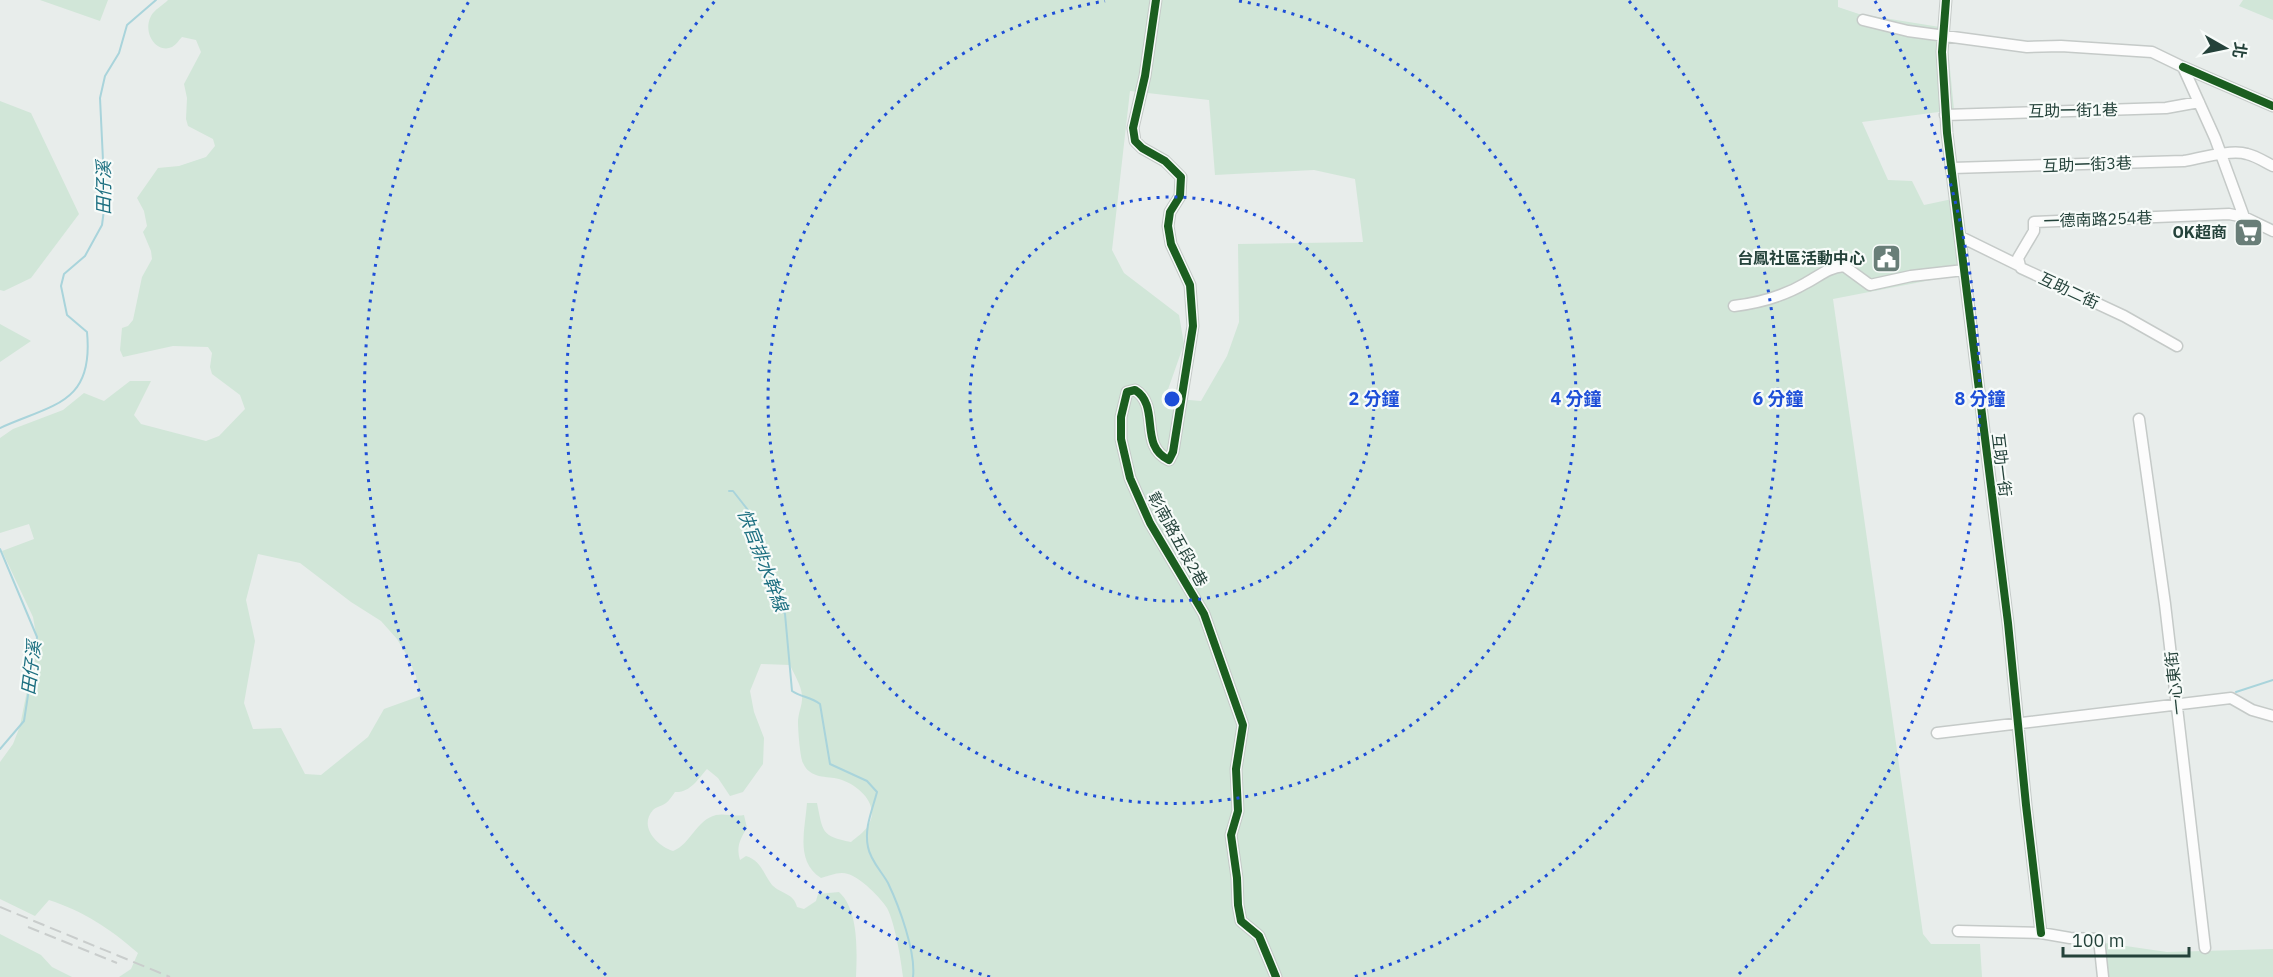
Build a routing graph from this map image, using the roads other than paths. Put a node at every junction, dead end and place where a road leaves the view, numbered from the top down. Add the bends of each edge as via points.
1 (1156, 0) edge
2 (1946, 0) edge
3 (1863, 20) dead end
4 (1942, 36) junction
5 (2182, 67) junction
6 (2199, 102) junction
7 (2273, 106) edge
8 (1946, 115) junction
9 (2222, 155) junction
10 (2273, 166) edge
11 (1952, 168) junction
12 (2244, 217) junction
13 (2273, 231) edge
14 (1961, 237) junction
15 (2020, 266) junction
16 (1964, 270) junction
17 (1734, 306) dead end
18 (2177, 346) dead end
19 (2139, 419) dead end
20 (2176, 705) junction
21 (2273, 716) edge
22 (2019, 722) junction
23 (1937, 733) dead end
24 (1958, 931) dead end
25 (2041, 933) junction
26 (2205, 948) dead end
27 (1276, 977) edge
28 (2103, 977) edge

1 - 27 street, 彰南路五段2巷 via 1133,128 1142,148 1165,161 1181,177 1180,195 1170,212 1168,226 1171,244 1190,285 1193,326 1169,460 1155,450 1147,405 1135,390 1127,392 1124,399 1121,439 1130,478 1150,523 1204,614 1243,725 1236,769 1238,811 1231,835 1238,905 1241,921 1259,936
2 - 4 street, 互助一街
3 - 4 street
4 - 5 street via 2027,47 2152,52
4 - 8 street, 互助一街
5 - 6 street
5 - 7 street
6 - 8 street, 互助一街1巷 via 2166,108
6 - 9 street
8 - 11 street, 互助一街
9 - 10 street, 互助一街3巷 via 2246,154
9 - 11 street, 互助一街3巷 via 2184,161
9 - 12 street
11 - 14 street, 互助一街
12 - 13 street
12 - 15 street, 一德南路254巷 via 2229,214 2034,222 2034,231 2018,258
14 - 15 street, 互助二街
14 - 16 street, 互助一街
15 - 18 street, 互助二街
16 - 17 street via 1870,285 1844,266 1831,267 1805,284 1759,303
16 - 22 street, 互助一街
19 - 20 street, 一心東街
20 - 21 street via 2231,699
20 - 22 street
20 - 26 street, 一心東街
22 - 23 street
22 - 25 street, 互助一街
24 - 25 street
25 - 28 street via 2099,939

